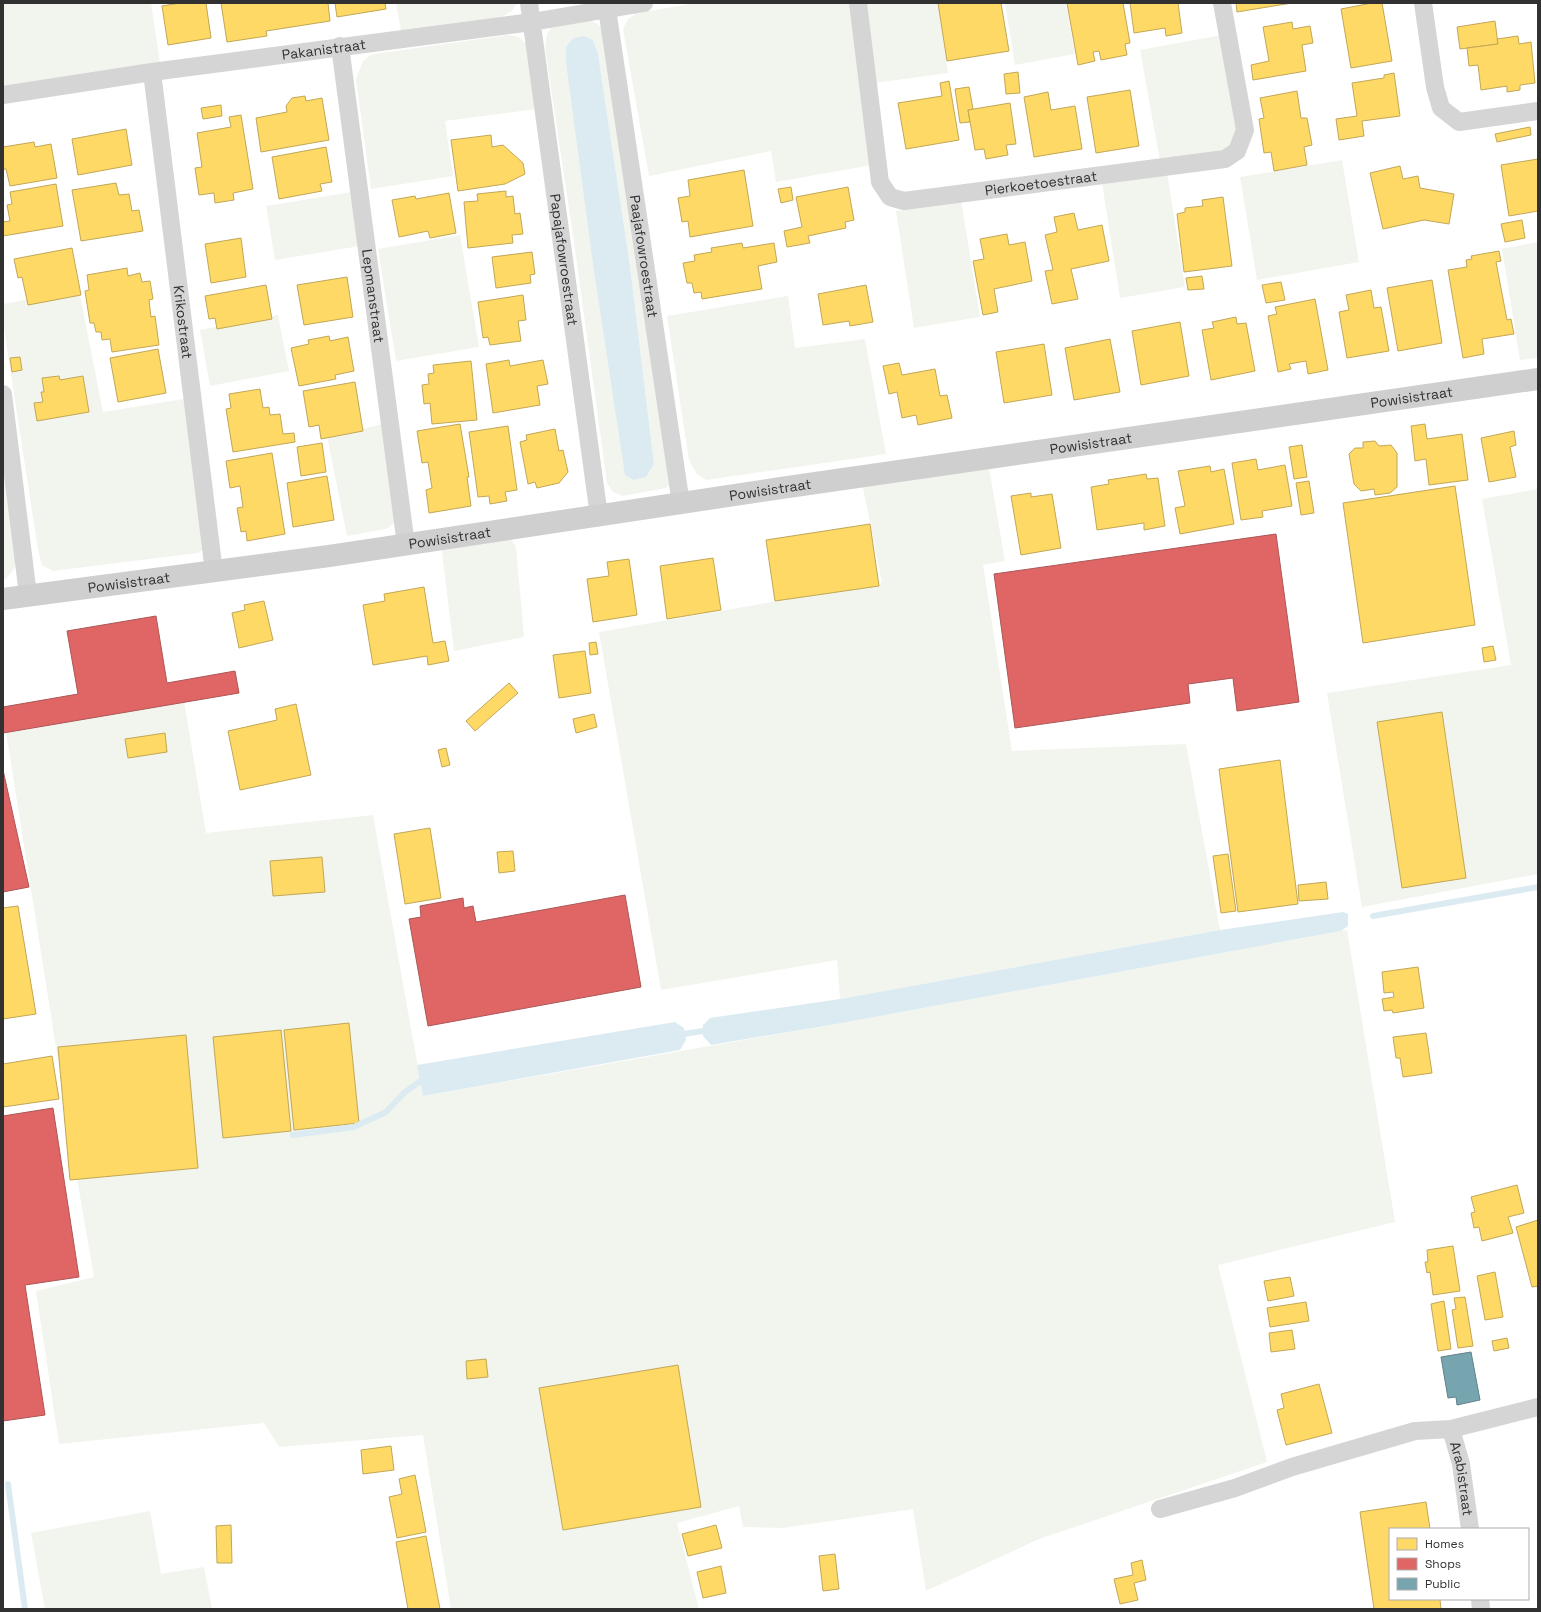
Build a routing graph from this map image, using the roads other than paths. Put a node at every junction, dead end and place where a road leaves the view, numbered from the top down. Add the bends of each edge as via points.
1 (529, 3) edge
2 (644, 3) edge
3 (858, 3) edge
4 (1222, 3) edge
5 (1423, 3) edge
6 (607, 9) junction
7 (532, 22) junction
8 (340, 46) junction
9 (152, 72) junction
10 (3, 95) edge
11 (1538, 111) edge
12 (1538, 379) edge
13 (3, 394) edge
14 (681, 504) junction
15 (599, 516) junction
16 (406, 545) junction
17 (214, 572) junction
18 (28, 595) junction
19 (3, 599) edge
20 (1538, 1407) edge
21 (1451, 1429) junction
22 (1160, 1509) dead end
23 (1470, 1528) edge

1 - 7 street, Papajafowroestraat
2 - 6 street, Pakanistraat
3 - 4 street, Pierkoetoestraat via 880,182 890,197 904,201 1225,159 1237,151 1245,130
5 - 11 street via 1435,88 1441,108 1459,122
6 - 7 street, Pakanistraat
6 - 14 street, Paajafowroestraat
7 - 8 street, Pakanistraat
7 - 15 street, Papajafowroestraat
8 - 9 street, Pakanistraat
8 - 16 street, Lepmanstraat
9 - 10 street, Pakanistraat
9 - 17 street, Krikostraat
12 - 14 street, Powisistraat
13 - 18 street
14 - 15 street, Powisistraat
15 - 16 street, Powisistraat
16 - 17 street, Powisistraat
17 - 18 street, Powisistraat
18 - 19 street, Powisistraat
20 - 21 street
21 - 22 street via 1415,1431
21 - 23 street, Arabistraat via 1461,1464

